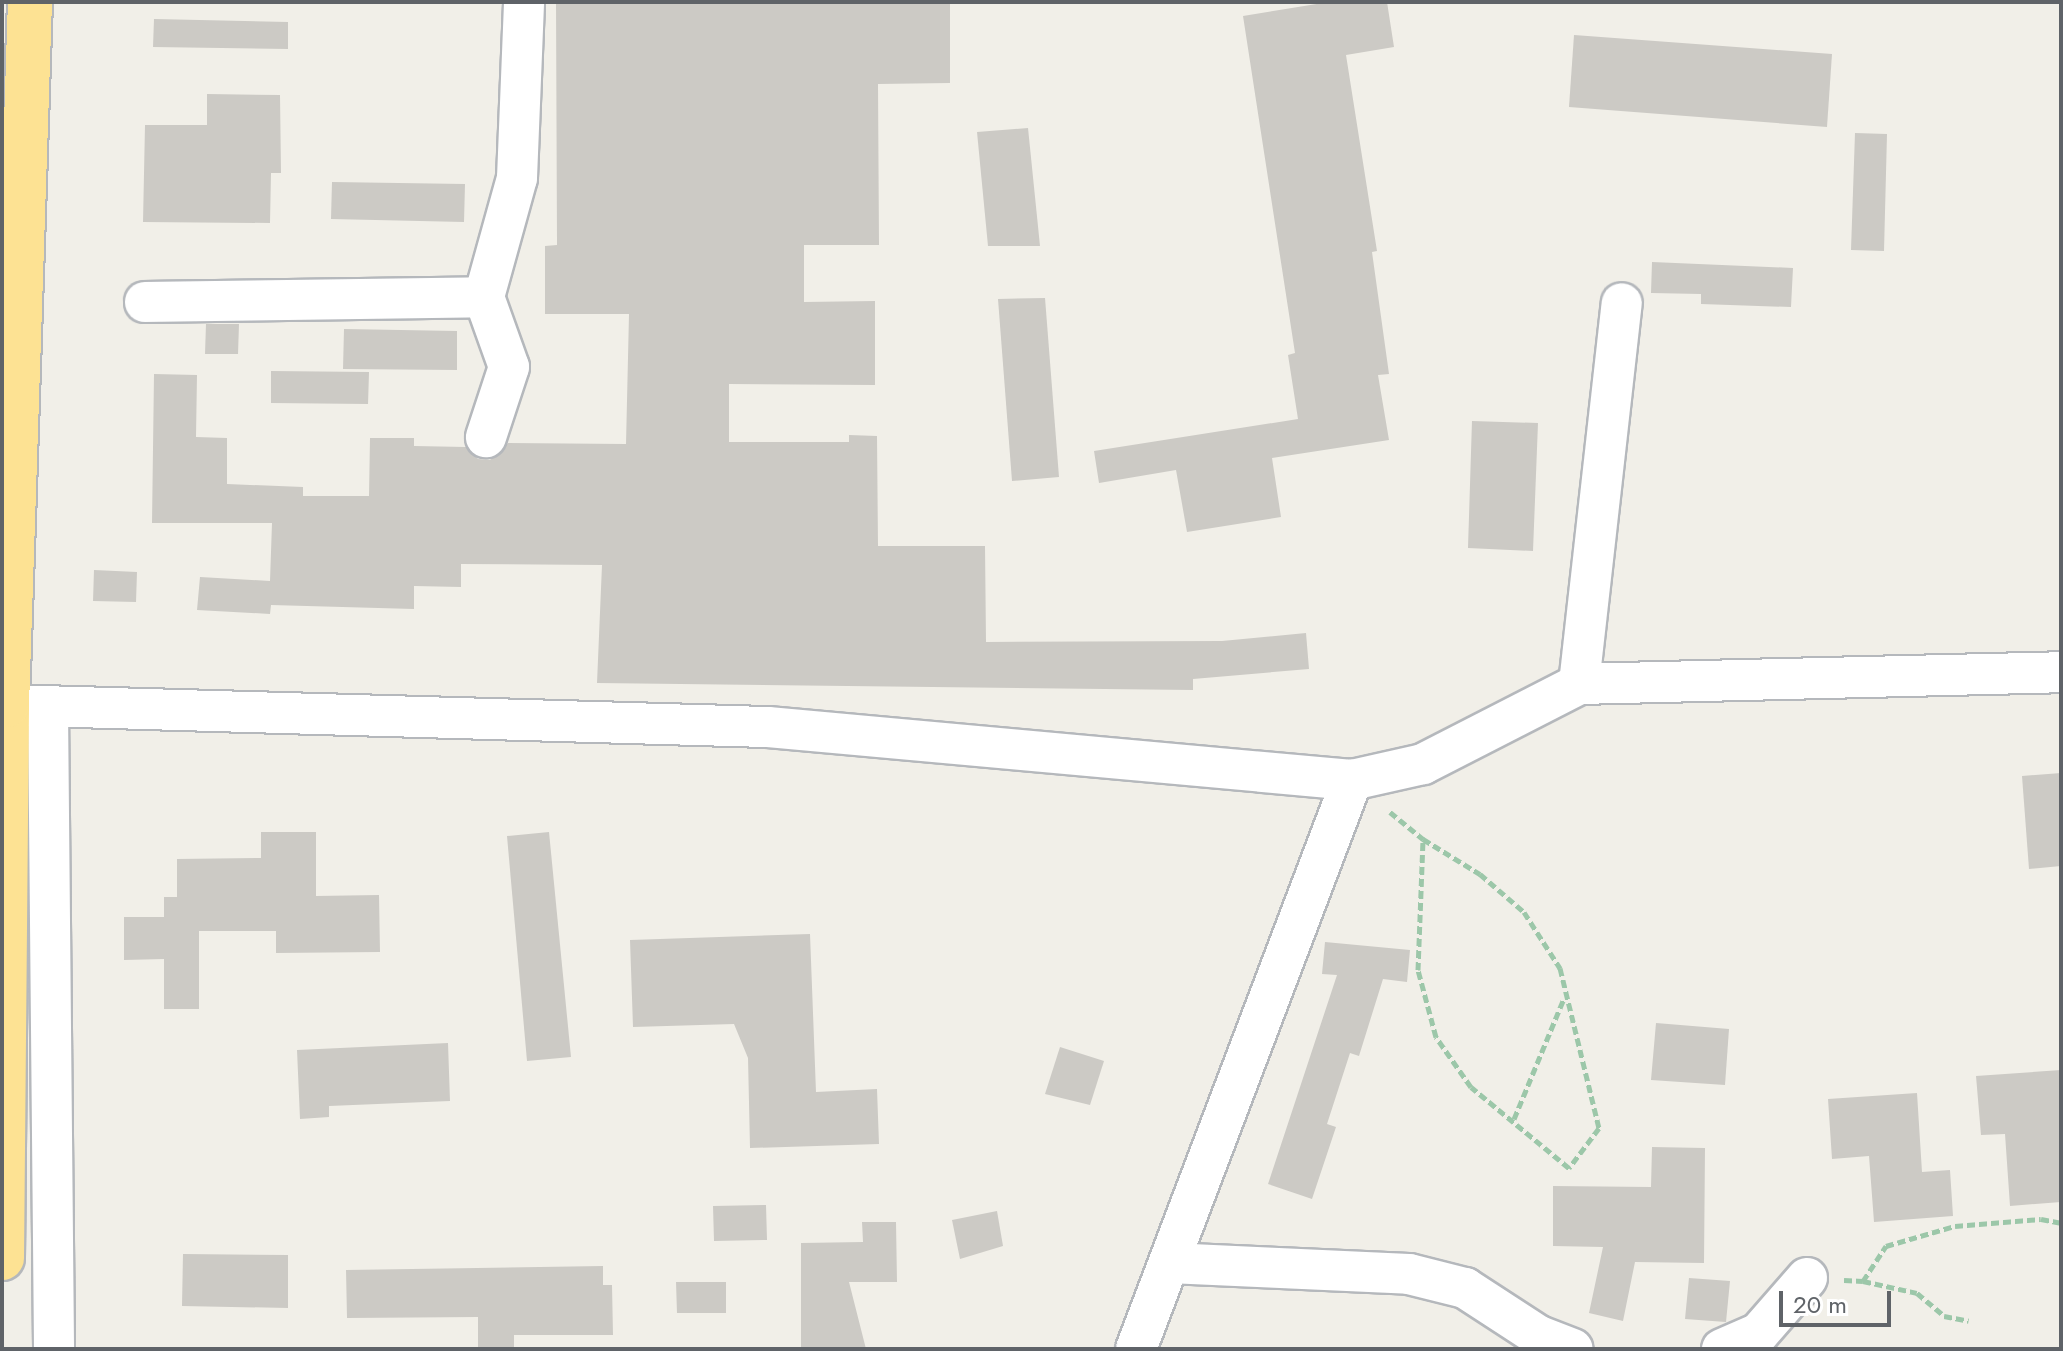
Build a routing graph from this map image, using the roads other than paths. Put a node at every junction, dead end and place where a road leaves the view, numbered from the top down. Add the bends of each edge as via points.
1 (30, 2) edge
2 (524, 2) edge
3 (484, 297) junction
4 (145, 302) dead end
5 (1622, 303) dead end
6 (486, 437) dead end
7 (2061, 672) edge
8 (1579, 684) junction
9 (27, 707) junction
10 (1352, 780) junction
11 (2, 1258) edge
12 (1169, 1263) junction
13 (1807, 1278) road end
14 (54, 1349) edge
15 (1136, 1349) edge
16 (1573, 1349) edge
17 (1722, 1349) edge

1 - 9 highway
2 - 3 street via 517,178
3 - 4 street
3 - 6 street via 509,367
5 - 8 street
7 - 8 street
8 - 10 street via 1423,764
9 - 10 street via 768,727
9 - 11 highway
9 - 14 street
10 - 12 street
12 - 15 street
12 - 16 street via 1409,1274 1465,1288 1539,1336
13 - 17 street via 1759,1333

